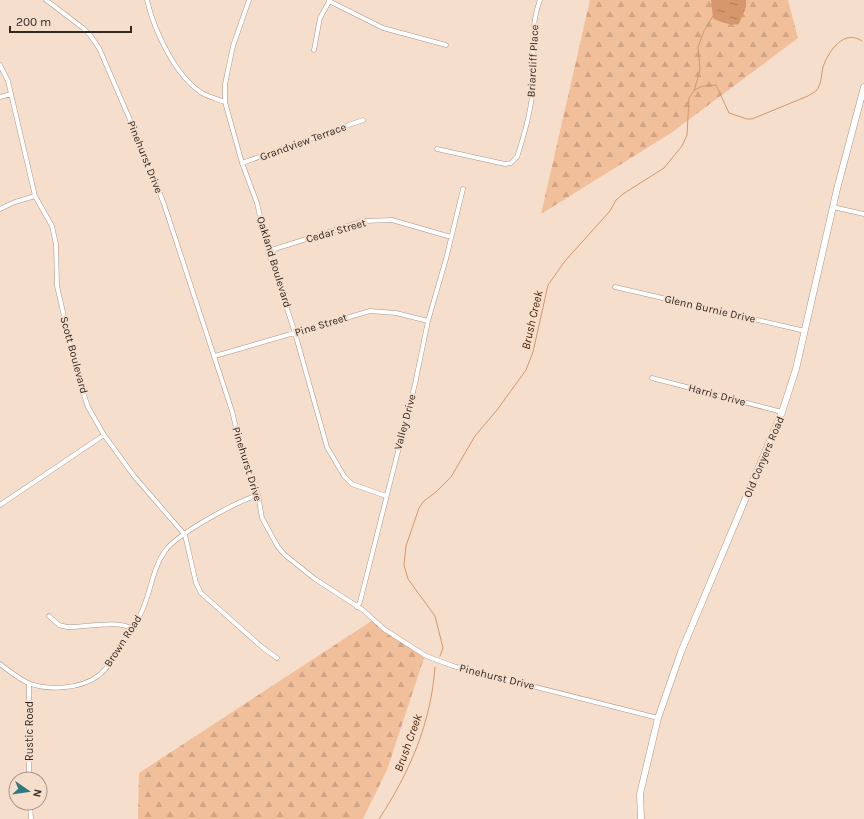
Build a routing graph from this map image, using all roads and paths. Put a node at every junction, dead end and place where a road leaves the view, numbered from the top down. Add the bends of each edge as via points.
1 (46, 0) edge
2 (147, 0) edge
3 (249, 0) edge
4 (330, 0) edge
5 (540, 0) edge
6 (446, 45) dead end
7 (314, 50) dead end
8 (0, 65) edge
9 (864, 86) edge
10 (11, 94) junction
11 (0, 97) edge
12 (225, 102) junction
13 (363, 120) dead end
14 (437, 149) dead end
15 (242, 163) junction
16 (463, 189) dead end
17 (35, 196) junction
18 (833, 207) junction
19 (0, 208) edge
20 (864, 214) edge
21 (451, 237) junction
22 (268, 251) junction
23 (615, 287) dead end
24 (428, 321) junction
25 (805, 331) junction
26 (295, 333) junction
27 (215, 356) junction
28 (652, 378) dead end
29 (782, 412) junction
30 (104, 435) junction
31 (258, 495) junction
32 (386, 496) junction
33 (0, 505) edge
34 (185, 535) junction
35 (357, 607) junction
36 (49, 616) dead end
37 (132, 629) junction
38 (277, 658) dead end
39 (0, 664) edge
40 (29, 683) junction
41 (658, 718) junction
42 (29, 771) edge
43 (641, 819) edge

1 - 27 street, Pinehurst Drive via 83,28 99,48 156,184
2 - 12 street via 158,32 180,72 201,92
3 - 12 street, Oakland Boulevard via 233,46 225,84
4 - 6 street via 383,28
4 - 7 street via 320,18
5 - 14 street, Briarcliff Place via 532,43 533,87 518,157 511,164 505,164
8 - 10 street, Scott Boulevard
9 - 18 street, Old Conyers Road
10 - 11 street
10 - 17 street, Scott Boulevard
12 - 15 street, Oakland Boulevard
13 - 15 street, Grandview Terrace
15 - 22 street, Oakland Boulevard via 256,203
16 - 21 street, Valley Drive
17 - 19 street
17 - 30 street, Scott Boulevard via 52,226 56,244 57,286 78,377 88,406
18 - 20 street
18 - 25 street, Old Conyers Road
21 - 22 street, Cedar Street via 392,220 364,221
21 - 24 street, Valley Drive
22 - 26 street, Oakland Boulevard
23 - 25 street, Glenn Burnie Drive
24 - 26 street, Pine Street via 377,310
24 - 32 street, Valley Drive via 415,384
25 - 29 street, Old Conyers Road
26 - 27 street, Pine Street
26 - 32 street, Oakland Boulevard via 323,435 334,460 352,484
27 - 31 street, Pinehurst Drive
28 - 29 street, Harris Drive
29 - 41 street, Old Conyers Road via 681,652
30 - 33 street
30 - 34 street, Scott Boulevard via 134,476
31 - 34 street, Brown Road via 241,501
31 - 35 street, Pinehurst Drive via 262,518 285,555
32 - 35 street, Valley Drive
34 - 37 street, Brown Road via 166,549 159,559 141,613
34 - 38 street, Scott Boulevard via 196,583 201,593
35 - 41 street, Pinehurst Drive via 426,656 453,666
36 - 37 street via 59,625 67,627 114,625 129,626
37 - 40 street, Brown Road via 106,667 89,681 67,687
39 - 40 street, Brown Road
40 - 42 street, Rustic Road
41 - 43 street, Old Conyers Road via 640,794

